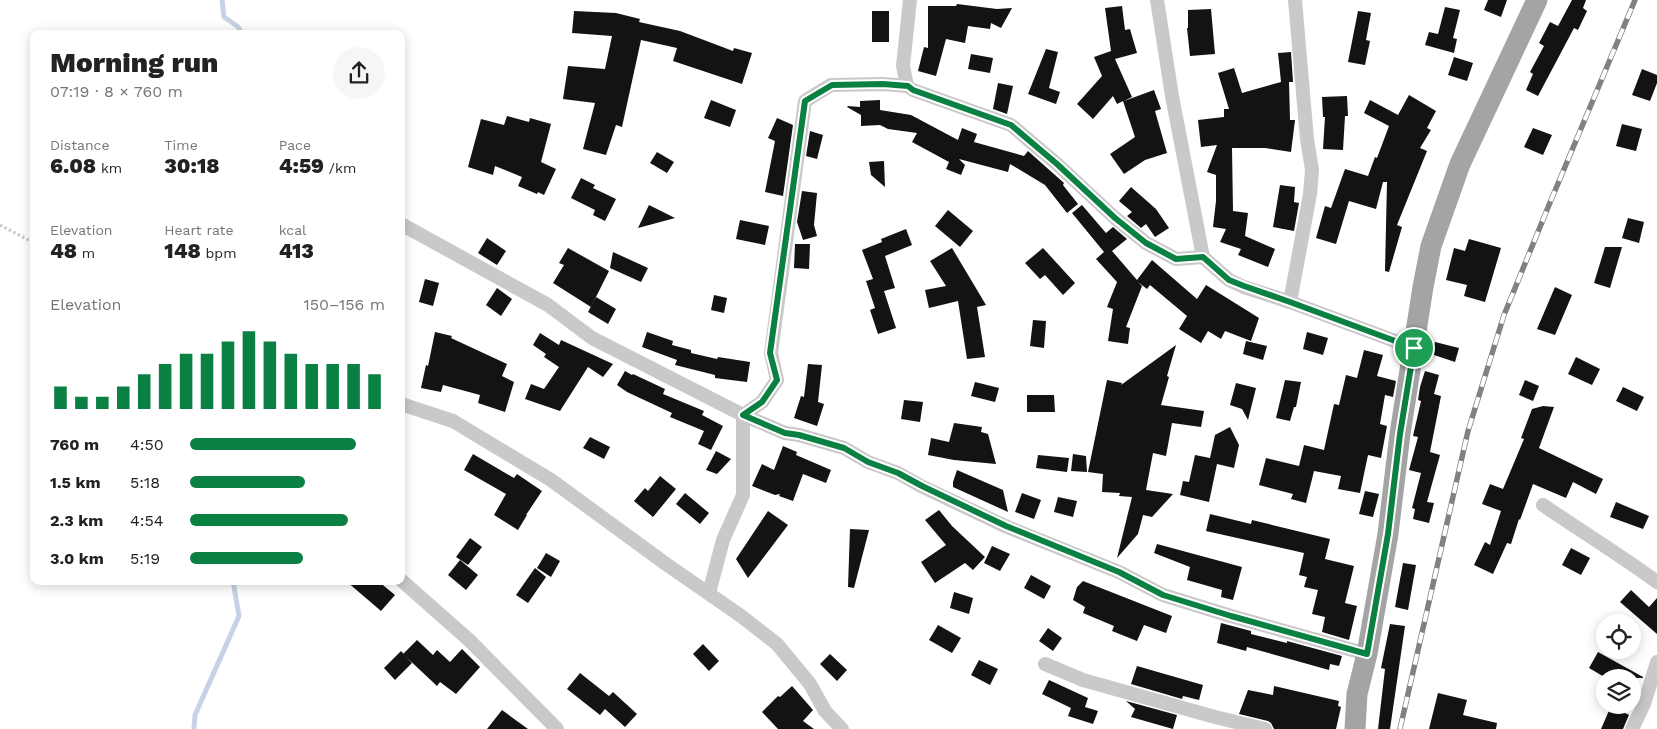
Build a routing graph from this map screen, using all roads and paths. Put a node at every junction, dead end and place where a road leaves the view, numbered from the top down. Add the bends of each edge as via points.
1 (910, 0) edge
2 (1157, 0) edge
3 (1295, 0) edge
4 (1537, 0) edge
5 (908, 86) junction
6 (0, 225) edge
7 (405, 226) edge
8 (30, 241) edge
9 (1203, 257) junction
10 (1290, 302) junction
11 (1414, 348) junction
12 (405, 405) edge
13 (743, 415) junction
14 (1543, 505) dead end
15 (1657, 582) edge
16 (405, 584) edge
17 (709, 593) junction
18 (1367, 654) junction
19 (1657, 662) edge
20 (1046, 664) dead end
21 (557, 729) edge
22 (842, 729) edge
23 (1265, 729) edge
24 (1356, 729) edge
25 (1632, 729) edge

1 - 5 street via 903,66
2 - 9 street
3 - 10 street via 1312,170
4 - 11 main road via 1460,164 1432,246
5 - 9 street via 1011,125 1146,243 1176,259
5 - 13 street via 832,85 805,101 770,353 777,380 762,402
6 - 8 path
7 - 13 street via 548,305 592,338
9 - 10 street via 1229,280
10 - 11 street
11 - 18 main road via 1388,534
12 - 17 street via 453,421 496,445 551,480
13 - 17 street via 743,495 723,540
13 - 18 street via 785,433 844,448 1006,526 1119,572 1163,595
14 - 15 street
16 - 21 street via 469,640
17 - 22 street via 777,644 810,684 825,711
18 - 24 main road via 1357,694
19 - 25 street via 1644,704
20 - 23 street via 1082,680

